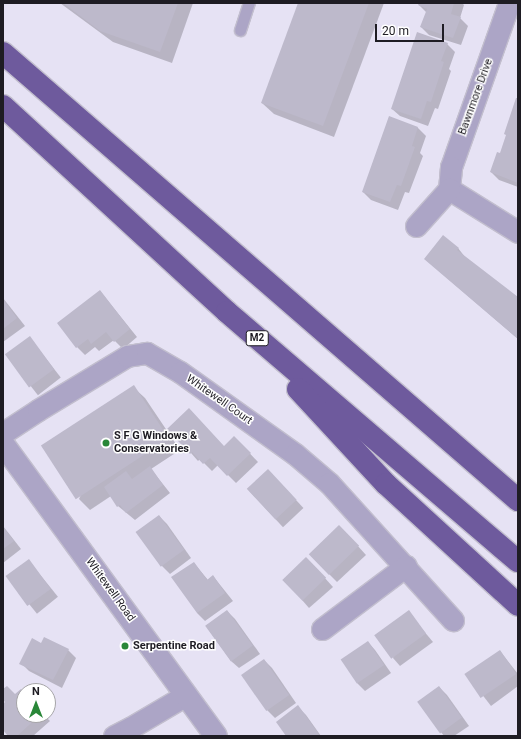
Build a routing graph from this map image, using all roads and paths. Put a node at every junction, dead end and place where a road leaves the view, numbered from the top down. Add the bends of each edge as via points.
1 (249, 3) edge
2 (510, 6) edge
3 (240, 30) dead end
4 (3, 53) edge
5 (3, 106) edge
6 (450, 189) junction
7 (416, 226) dead end
8 (518, 232) edge
9 (227, 312) junction
10 (3, 433) edge
11 (3, 444) edge
12 (518, 500) edge
13 (518, 561) edge
14 (406, 566) junction
15 (518, 605) edge
16 (453, 620) dead end
17 (322, 629) dead end
18 (186, 695) junction
19 (114, 736) edge
20 (216, 736) edge

1 - 3 lane
2 - 6 street, Bawnmore Drive via 451,167
4 - 12 highway
5 - 9 highway, M2
6 - 7 street
6 - 8 street
9 - 13 highway, M2
9 - 15 highway via 386,484
10 - 14 street, Whitewell Court via 127,356 147,353 180,372 295,454 329,483
11 - 18 street, Whitewell Road
14 - 16 street, Whitewell Court
14 - 17 street
18 - 19 street
18 - 20 street, Whitewell Road

